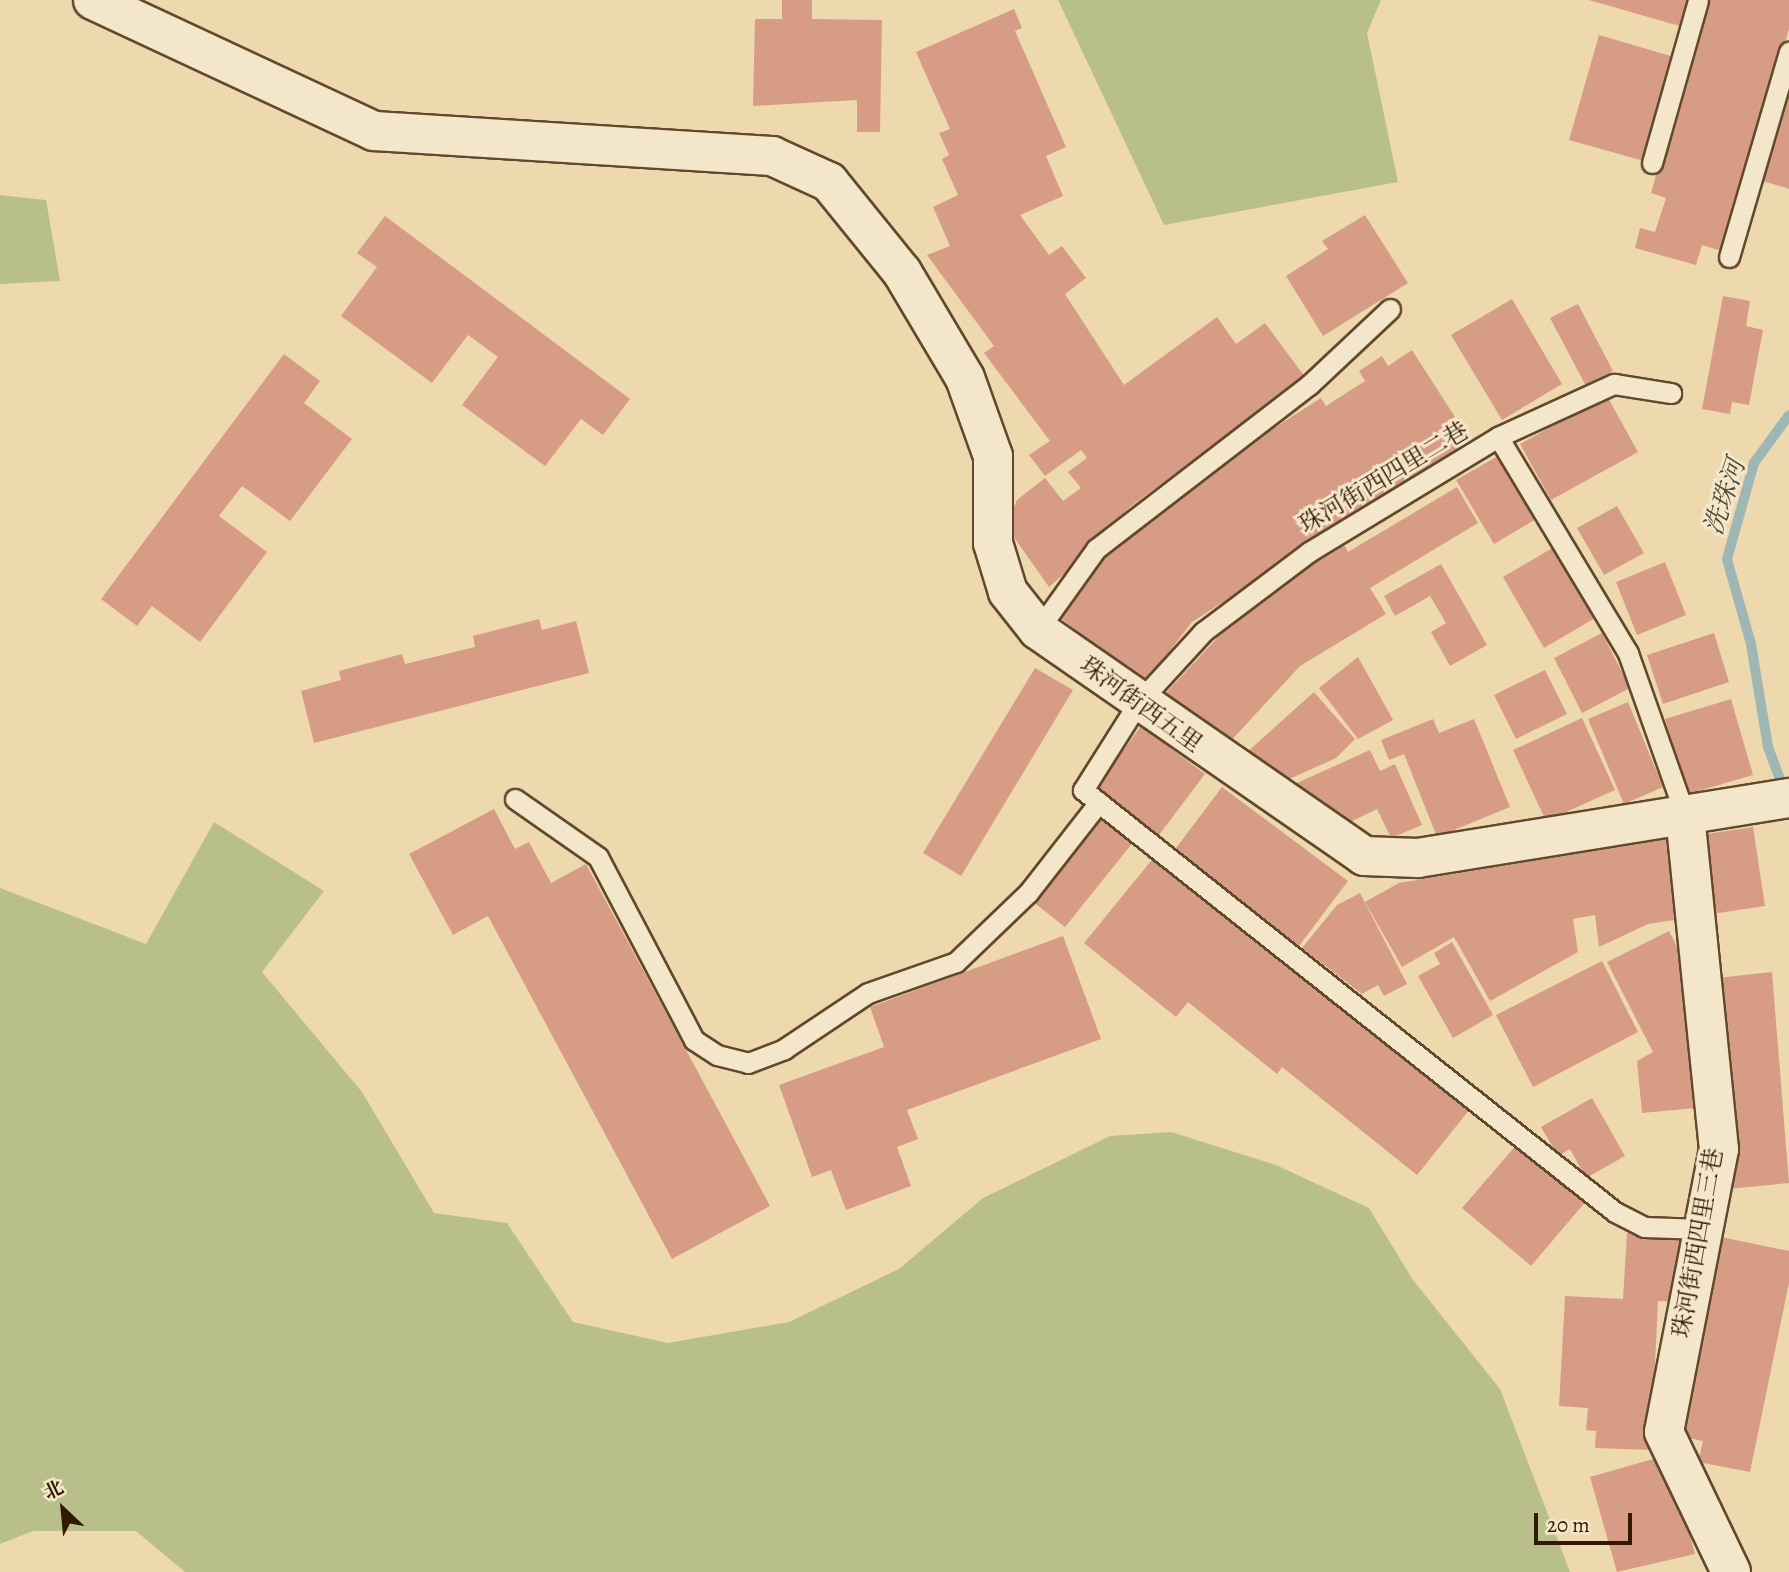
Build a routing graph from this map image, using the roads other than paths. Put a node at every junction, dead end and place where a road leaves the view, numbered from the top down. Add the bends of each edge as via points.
1 (93, 0) edge
2 (1699, 0) edge
3 (1789, 51) edge
4 (1651, 163) dead end
5 (1730, 257) dead end
6 (1390, 309) dead end
7 (1671, 393) dead end
8 (1498, 437) junction
9 (1038, 630) junction
10 (1138, 703) junction
11 (515, 799) dead end
12 (1772, 801) edge
13 (1099, 802) junction
14 (1685, 815) junction
15 (1703, 1229) junction
16 (1731, 1572) edge

1 - 9 street, 珠河街西五里 via 374,131 772,156 829,182 868,225 965,378 993,456 993,543 1008,592
2 - 4 lane
3 - 5 lane
6 - 9 lane via 1309,385 1096,549
7 - 8 lane via 1614,384
8 - 10 lane, 珠河街西四里二巷 via 1309,552 1203,632
8 - 14 lane, 珠河街西四里二巷 via 1628,653
9 - 10 street, 珠河街西五里
10 - 13 lane, 珠河街西四里二巷 via 1083,790
10 - 14 street, 珠河街西五里 via 1364,856 1418,858
11 - 13 lane via 598,857 694,1040 717,1055 748,1063 784,1049 868,993 956,962 1028,893
12 - 14 street, 珠河街西五里
13 - 15 lane via 1615,1212 1644,1227
14 - 15 street, 珠河街西四里三巷 via 1718,1149
15 - 16 street, 珠河街西四里三巷 via 1664,1432

